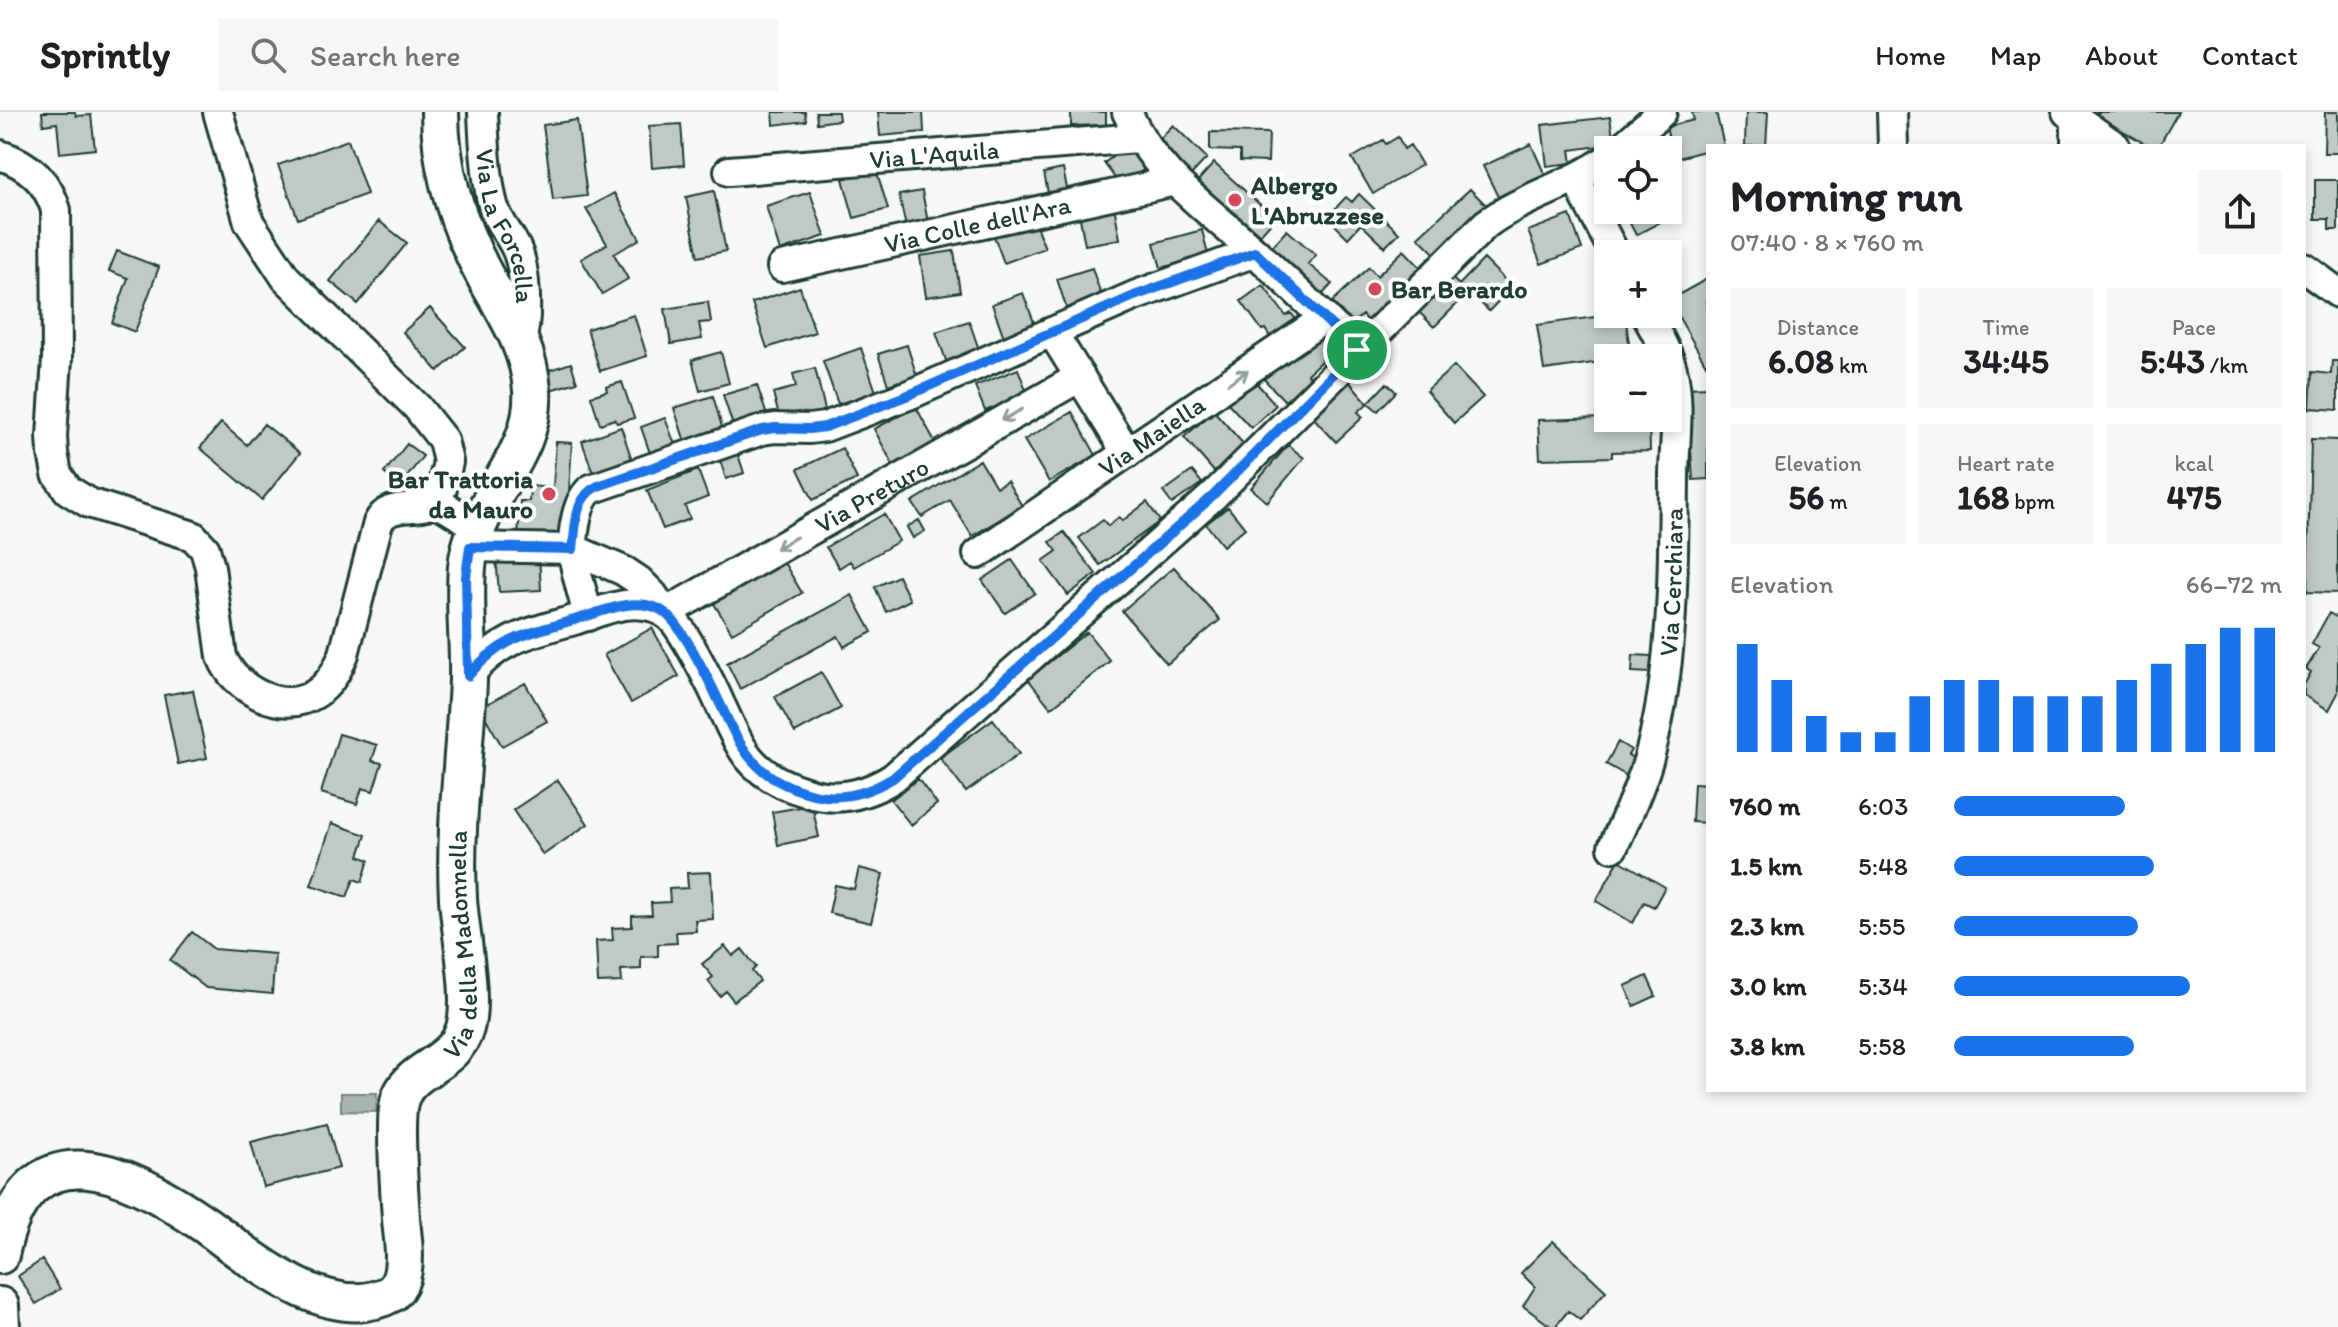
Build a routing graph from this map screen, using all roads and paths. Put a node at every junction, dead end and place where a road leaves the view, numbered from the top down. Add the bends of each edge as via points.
1 (218, 112) edge
2 (440, 112) edge
3 (483, 112) edge
4 (1127, 112) edge
5 (1662, 112) edge
6 (1892, 112) edge
7 (2072, 115) edge
8 (1635, 136) edge
9 (1138, 138) junction
10 (1893, 144) edge
11 (2076, 144) edge
12 (2112, 144) edge
13 (0, 155) edge
14 (1594, 168) edge
15 (729, 171) dead end
16 (1576, 179) junction
17 (1175, 181) junction
18 (1608, 240) edge
19 (1255, 252) junction
20 (782, 267) dead end
21 (2306, 269) edge
22 (2338, 293) edge
23 (1325, 318) junction
24 (1653, 328) edge
25 (1052, 332) junction
26 (521, 340) junction
27 (1357, 350) junction
28 (1080, 377) junction
29 (1127, 453) junction
30 (436, 501) junction
31 (473, 536) junction
32 (573, 549) junction
33 (978, 554) dead end
34 (665, 613) junction
35 (588, 616) junction
36 (468, 676) junction
37 (1613, 847) dead end
38 (0, 1255) edge
39 (0, 1306) edge
40 (1, 1327) edge

1 - 30 street via 249,222 286,278 417,407 443,440 448,462
2 - 26 main road, Via della Madonnella via 451,197 478,262
3 - 26 street, Via La Forcella via 493,204 520,262 525,322
4 - 9 street
5 - 8 street
6 - 10 street
7 - 11 street
7 - 12 street
9 - 15 street, Via L'Aquila
9 - 17 street
13 - 30 street via 39,178 56,210 52,445 57,474 81,499 187,534 202,544 208,554 222,657 244,686 273,700 292,702 316,694 328,683 344,654 381,515
14 - 16 street
16 - 18 street
16 - 27 street via 1525,200 1486,224
17 - 19 street
17 - 20 street, Via Colle dell'Ara
19 - 23 street
19 - 25 street
21 - 22 street
23 - 27 street
29 -> 23 street, Via Maiella
24 - 37 street, Via Cerchiara via 1675,387 1673,580 1655,735
25 - 28 street
25 - 32 street via 825,427 762,430 598,486 581,500
26 - 31 main road, Via della Madonnella via 531,416 524,441
27 - 34 street via 1213,496 893,778 874,789 840,797 813,794 761,770 739,743 685,636
28 - 29 street
28 -> 34 street, Via Preturo
29 - 33 street, Via Maiella
30 - 31 street
31 - 32 street
31 - 36 main road, Via della Madonnella via 466,577
32 - 34 street via 631,575
32 - 35 street
34 - 35 street via 631,605
35 - 36 street via 517,637 492,651
36 - 38 main road, Via della Madonnella via 457,860 467,1019 455,1048 406,1088 399,1102 404,1265 396,1288 360,1312 312,1304 264,1276 209,1228 169,1202 127,1181 83,1168 62,1169 36,1183 13,1214
39 - 40 main road

